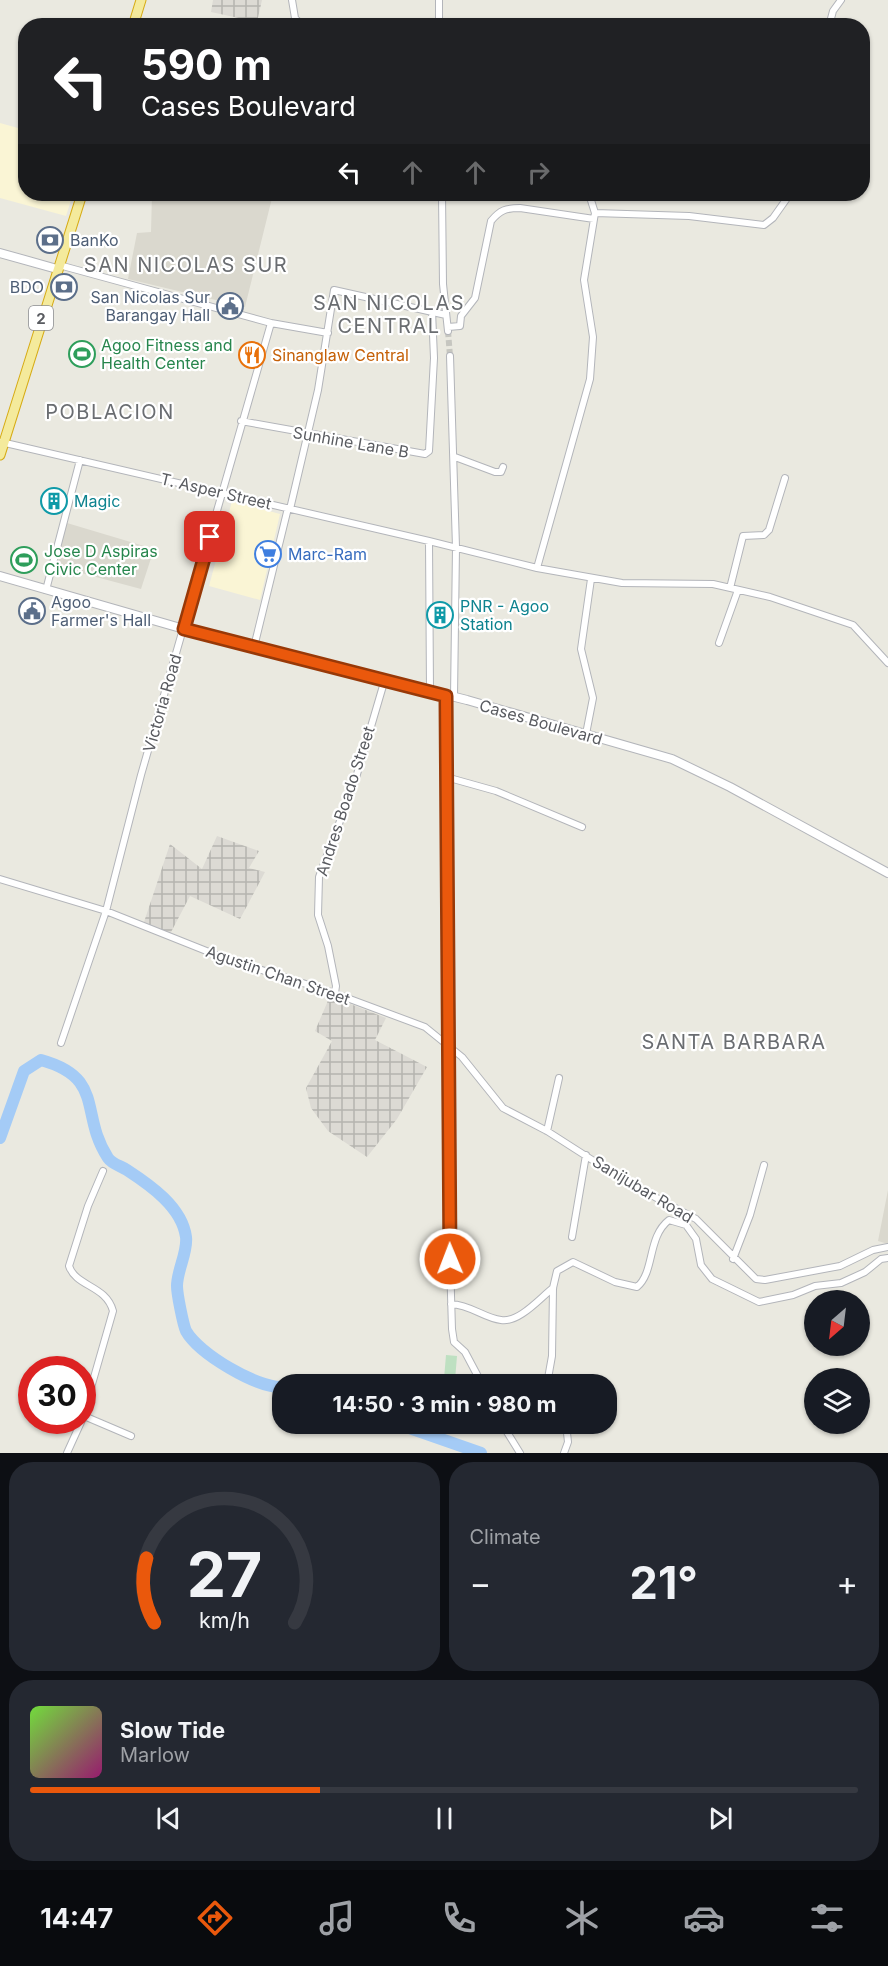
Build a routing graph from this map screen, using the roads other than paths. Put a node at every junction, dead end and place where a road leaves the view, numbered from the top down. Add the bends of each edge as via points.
1 (141, 0) edge
2 (292, 0) edge
3 (439, 0) edge
4 (841, 0) edge
5 (135, 18) edge
6 (295, 18) edge
7 (439, 18) edge
8 (831, 18) edge
9 (80, 201) edge
10 (442, 201) edge
11 (591, 201) edge
12 (785, 201) edge
13 (594, 216) junction
14 (0, 253) edge
15 (58, 267) junction
16 (432, 311) junction
17 (446, 315) junction
18 (271, 323) junction
19 (328, 333) junction
20 (450, 356) tunnel mouth
21 (241, 421) junction
22 (308, 434) junction
23 (2, 442) edge
24 (0, 455) edge
25 (454, 457) junction
26 (80, 460) junction
27 (503, 468) dead end
28 (785, 478) dead end
29 (223, 493) junction
30 (289, 508) junction
31 (429, 541) junction
32 (456, 547) junction
33 (537, 568) junction
34 (0, 576) edge
35 (591, 579) junction
36 (730, 588) junction
37 (46, 590) junction
38 (738, 590) junction
39 (184, 629) junction
40 (719, 643) dead end
41 (254, 647) junction
42 (888, 663) edge
43 (385, 679) junction
44 (430, 691) junction
45 (450, 696) junction
46 (586, 734) junction
47 (446, 777) junction
48 (582, 827) dead end
49 (888, 873) edge
50 (0, 879) edge
51 (106, 911) junction
52 (335, 993) junction
53 (61, 1043) dead end
54 (447, 1045) junction
55 (559, 1078) dead end
56 (547, 1131) junction
57 (586, 1155) junction
58 (764, 1165) dead end
59 (103, 1171) dead end
60 (572, 1237) dead end
61 (888, 1247) edge
62 (888, 1258) edge
63 (733, 1259) junction
64 (553, 1288) junction
65 (451, 1304) junction
66 (96, 1372) edge
67 (477, 1374) edge
68 (549, 1374) edge
69 (96, 1423) edge
70 (76, 1434) edge
71 (508, 1434) edge
72 (567, 1434) edge
73 (131, 1436) dead end
74 (67, 1453) edge
75 (520, 1453) edge
76 (564, 1453) edge

1 - 5 highway
2 - 6 street
3 - 7 street
4 - 8 street
9 - 15 highway, 2
10 - 17 street
11 - 13 street
12 - 13 street via 764,225 689,216
13 - 17 street via 520,207 498,212 491,221 475,298 461,316 460,326 448,329
13 - 33 street via 584,280 593,337 590,379
14 - 15 street
15 - 18 street
15 - 23 highway, 2
16 - 17 street
16 - 19 street via 334,290
16 - 22 street, Sunhine Lane B via 434,358 429,451 416,453
18 - 19 street
18 - 21 street, Victoria Road
19 - 22 street
20 - 25 street
21 - 22 street, Sunhine Lane B
21 - 29 street, Victoria Road
22 - 30 street
23 - 24 highway, 2
23 - 26 street, T. Asper Street
25 - 27 street via 495,472
25 - 32 street
26 - 29 street, T. Asper Street
26 - 37 street
28 - 36 street via 769,530 764,535 743,536
29 - 30 street, T. Asper Street
29 - 39 street, Victoria Road
30 - 31 street, T. Asper Street
30 - 41 street
31 - 32 street, T. Asper Street
31 - 44 street
32 - 33 street, T. Asper Street
32 - 45 street
33 - 35 street, T. Asper Street
34 - 37 street, Cases Boulevard
35 - 36 street, T. Asper Street
35 - 46 street via 581,650 593,698
36 - 38 street, T. Asper Street
37 - 39 street, Cases Boulevard
38 - 40 street
38 - 42 street, T. Asper Street via 847,622
39 - 41 street, Cases Boulevard
39 - 51 street, Victoria Road
41 - 43 street, Cases Boulevard
43 - 44 street, Cases Boulevard
43 - 52 street, Andres Boado Street via 355,781 319,877 318,915 328,946
44 - 45 street, Cases Boulevard
45 - 46 street, Cases Boulevard
45 - 47 street
46 - 49 street, Cases Boulevard via 687,765
47 - 48 street via 496,791
47 - 54 street
50 - 51 street, Agustin Chan Street
51 - 52 street, Agustin Chan Street via 224,958
51 - 53 street, Victoria Road
52 - 54 street, Agustin Chan Street via 416,1023
54 - 56 street, Sanijubar Road via 462,1057 503,1108
54 - 65 street
55 - 56 street
56 - 57 street, Sanijubar Road
57 - 60 street
57 - 63 street, Sanijubar Road via 696,1219
58 - 63 street
59 - 66 street via 69,1266 75,1275 107,1296 113,1311
61 - 63 street, Sanijubar Road via 840,1266 765,1280 756,1279
62 - 64 street via 840,1283 759,1302 712,1280 701,1265 696,1239 686,1225 669,1220 653,1243 645,1278 637,1287 615,1282 573,1262 557,1270
64 - 65 street via 510,1320
64 - 68 street
65 - 67 street via 454,1342 465,1352
69 - 73 street
70 - 74 street
71 - 75 street
72 - 76 street

